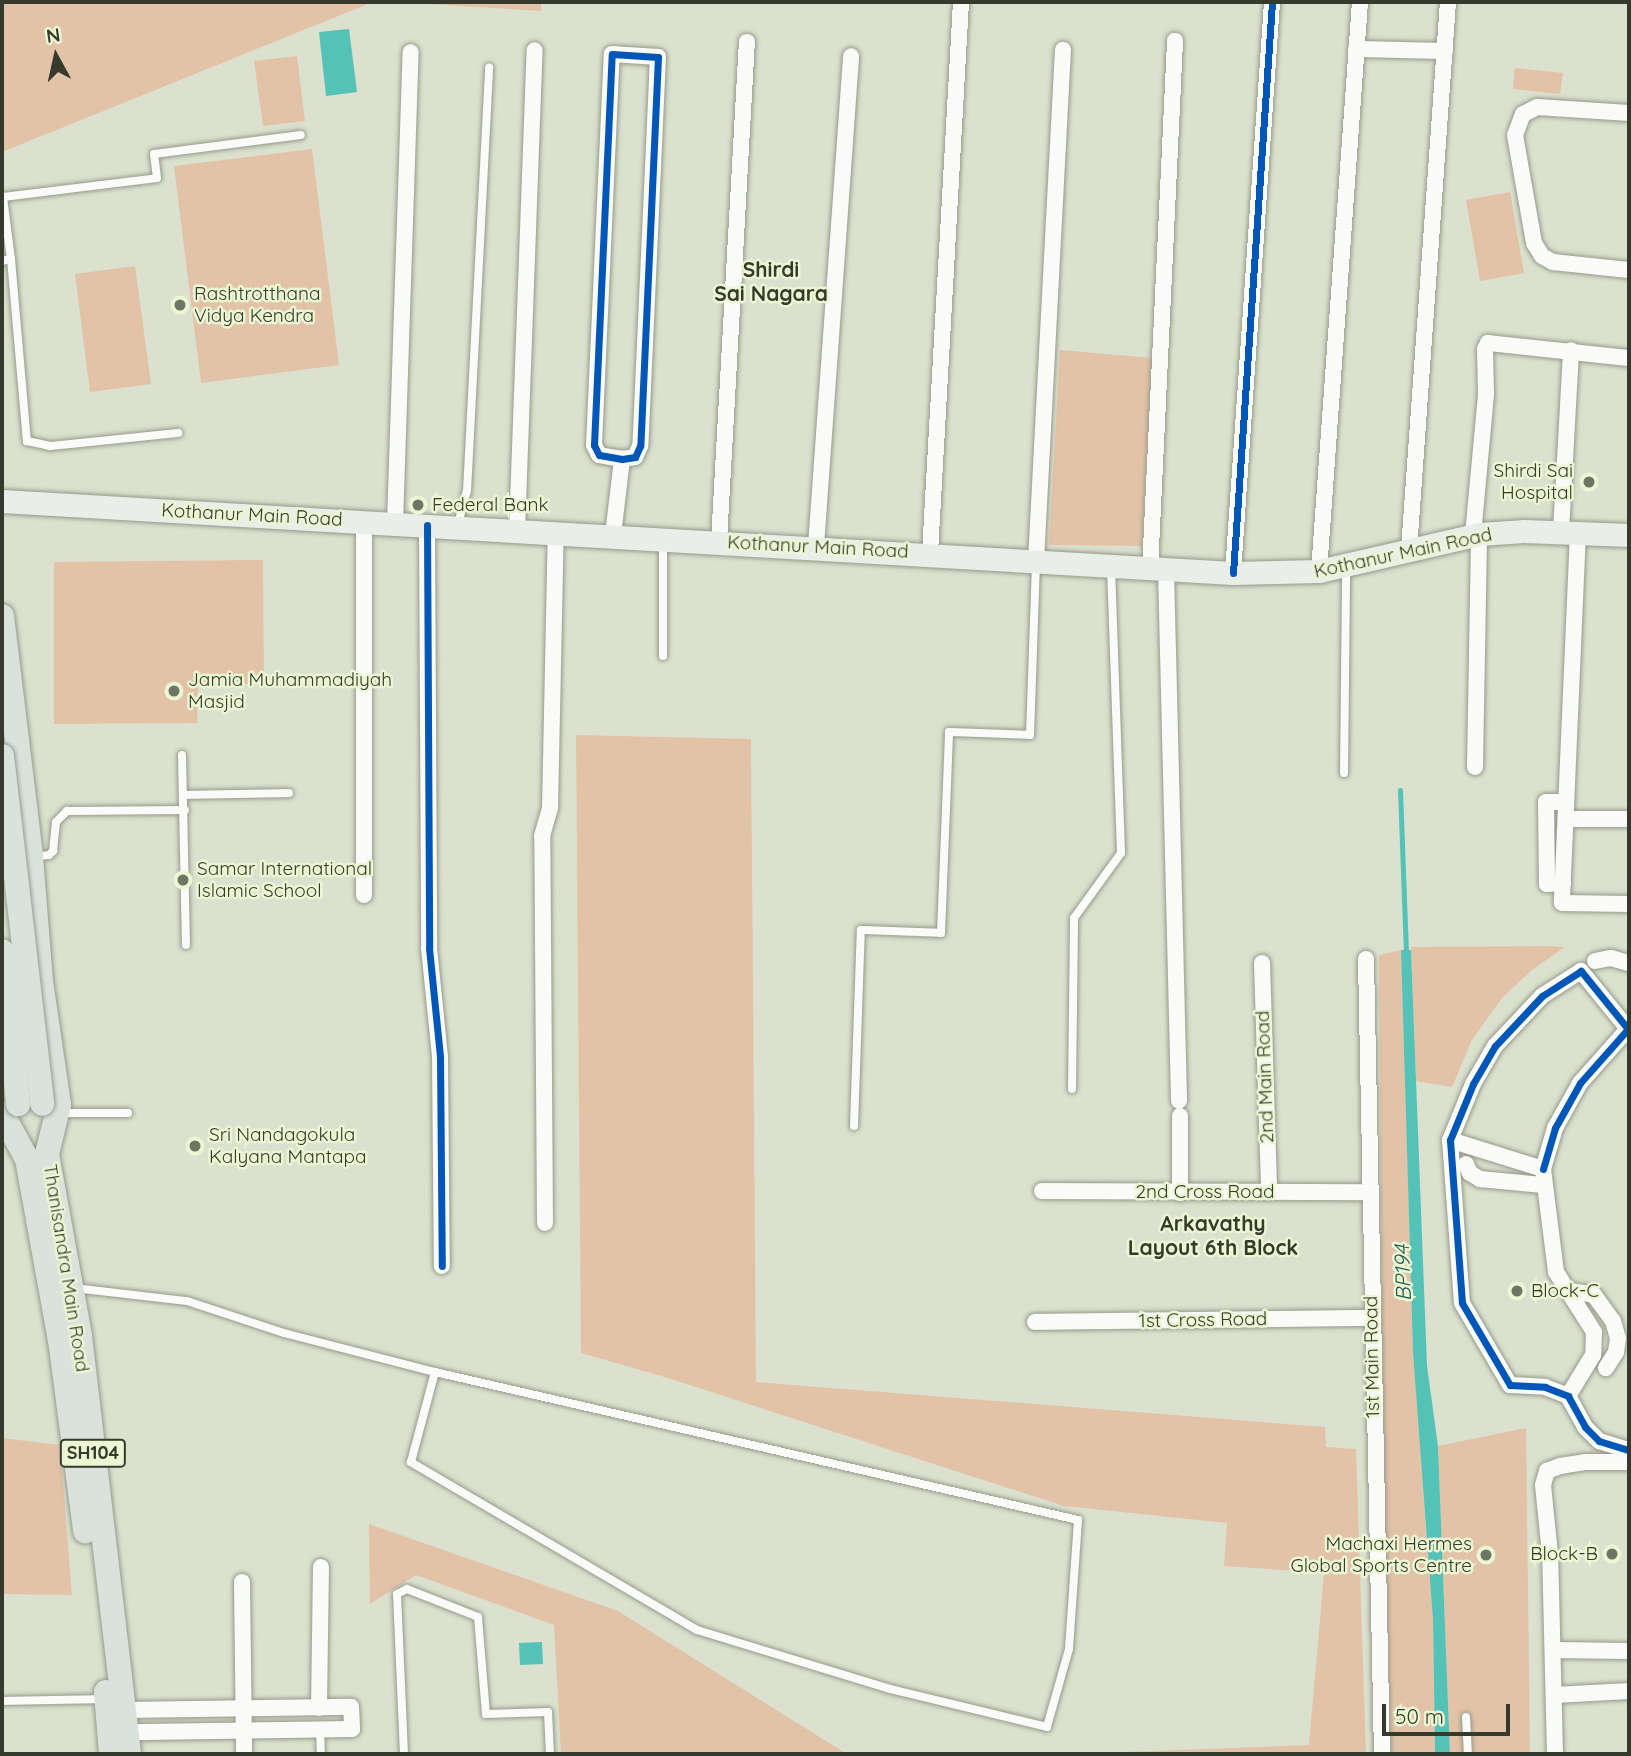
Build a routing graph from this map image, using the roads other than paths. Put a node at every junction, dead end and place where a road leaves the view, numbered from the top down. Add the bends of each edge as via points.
1 (961, 2) edge
2 (1272, 2) edge
3 (1360, 2) edge
4 (1448, 2) edge
5 (1175, 41) dead end
6 (747, 42) dead end
7 (1356, 49) junction
8 (535, 50) dead end
9 (1063, 50) dead end
10 (1445, 51) junction
11 (411, 52) dead end
12 (851, 55) dead end
13 (489, 68) dead end
14 (1629, 113) edge
15 (301, 135) dead end
16 (6, 260) edge
17 (1629, 270) edge
18 (1571, 349) junction
19 (1629, 358) edge
20 (178, 433) dead end
21 (622, 459) junction
22 (2, 502) edge
23 (364, 522) junction
24 (395, 523) junction
25 (427, 525) junction
26 (457, 527) junction
27 (517, 530) junction
28 (556, 532) junction
29 (1570, 532) junction
30 (613, 535) junction
31 (1476, 535) junction
32 (1629, 535) edge
33 (664, 538) junction
34 (719, 541) junction
35 (816, 546) junction
36 (1409, 550) junction
37 (930, 553) junction
38 (1036, 561) junction
39 (1346, 566) junction
40 (1111, 567) junction
41 (1158, 571) junction
42 (1319, 571) junction
43 (1233, 573) junction
44 (2, 617) edge
45 (663, 656) dead end
46 (182, 755) dead end
47 (2, 757) edge
48 (1475, 767) dead end
49 (1344, 773) dead end
50 (289, 793) dead end
51 (184, 795) junction
52 (1566, 802) junction
53 (185, 810) junction
54 (1566, 819) junction
55 (1629, 820) edge
56 (31, 857) junction
57 (1563, 883) junction
58 (364, 895) dead end
59 (1629, 904) edge
60 (186, 945) dead end
61 (2, 951) edge
62 (1366, 959) dead end
63 (1595, 961) dead end
64 (1262, 963) dead end
65 (1629, 963) edge
66 (41, 981) junction
67 (2, 985) edge
68 (1629, 1029) edge
69 (1072, 1089) dead end
70 (30, 1108) edge
71 (128, 1113) dead end
72 (854, 1126) dead end
73 (1450, 1140) junction
74 (37, 1156) junction
75 (1466, 1164) dead end
76 (1543, 1177) junction
77 (1042, 1191) dead end
78 (1269, 1192) junction
79 (1368, 1192) junction
80 (1180, 1193) junction
81 (545, 1223) dead end
82 (442, 1266) dead end
83 (71, 1287) junction
84 (1570, 1291) junction
85 (1371, 1318) junction
86 (1035, 1322) dead end
87 (1606, 1368) dead end
88 (435, 1372) junction
89 (1568, 1396) junction
90 (1629, 1450) edge
91 (1629, 1462) edge
92 (321, 1567) dead end
93 (242, 1582) dead end
94 (1553, 1650) junction
95 (1629, 1651) edge
96 (1629, 1691) edge
97 (1554, 1695) junction
98 (2, 1701) edge
99 (319, 1708) junction
100 (244, 1709) junction
101 (1466, 1717) dead end
102 (121, 1724) edge
103 (320, 1729) junction
104 (244, 1730) junction
105 (111, 1754) edge
106 (244, 1754) edge
107 (321, 1754) edge
108 (404, 1754) edge
109 (551, 1754) edge
110 (1382, 1754) edge
111 (1468, 1754) edge
112 (1555, 1754) edge

1 - 37 street
2 - 43 street
3 - 7 street
4 - 10 street
5 - 41 street
6 - 34 street
7 - 10 street
7 - 42 street
8 - 27 street
9 - 38 street
10 - 36 street
11 - 24 street
12 - 35 street
13 - 26 lane via 467,491
14 - 17 street via 1537,107 1523,114 1515,135 1534,243 1542,257
15 - 16 lane via 154,154 157,178 3,197
16 - 20 lane via 27,441 50,446
18 - 19 street
18 - 29 street
18 - 31 street via 1488,343
21 - 21 street via 599,455 594,445 611,54 658,57 640,446 635,457
21 - 30 street
22 - 23 main road, Kothanur Main Road
23 - 24 main road, Kothanur Main Road
23 - 58 street
24 - 25 main road, Kothanur Main Road
25 - 26 main road, Kothanur Main Road
25 - 82 street via 429,948 440,1056
26 - 27 main road, Kothanur Main Road
27 - 28 main road, Kothanur Main Road
28 - 30 main road, Kothanur Main Road
28 - 81 street via 550,808 542,836
29 - 31 main road, Kothanur Main Road
29 - 32 main road, Kothanur Main Road
29 - 52 street
30 - 33 main road, Kothanur Main Road
31 - 36 main road, Kothanur Main Road
31 - 48 street
33 - 34 main road, Kothanur Main Road
33 - 45 lane
34 - 35 main road, Kothanur Main Road
35 - 37 main road, Kothanur Main Road
36 - 39 main road, Kothanur Main Road
37 - 38 main road, Kothanur Main Road
38 - 40 main road, Kothanur Main Road
38 - 72 lane via 1030,735 949,732 941,933 861,930
39 - 42 main road, Kothanur Main Road
39 - 49 lane
40 - 41 main road, Kothanur Main Road
40 - 69 lane via 1121,853 1074,918
41 - 43 main road, Kothanur Main Road
41 - 80 street
42 - 43 main road, Kothanur Main Road
44 - 56 main road, Thanisandra Main Road / SH104
46 - 51 lane
47 - 70 main road, SH104, bridge
50 - 51 lane
51 - 53 lane
52 - 54 street
52 - 57 street via 1546,802 1547,884
53 - 56 lane via 67,811 56,822 53,851
53 - 60 lane
54 - 55 street
54 - 57 street
56 - 66 main road, Thanisandra Main Road / SH104
57 - 59 street via 1562,903
61 - 70 main road, SH104, bridge
62 - 79 street, 1st Main Road
63 - 65 street via 1611,958
64 - 78 street, 2nd Main Road
66 - 67 main road
66 - 70 main road, Thanisandra Main Road / SH104 via 59,1105
68 - 73 street via 1581,971 1561,983 1525,1011 1495,1045 1472,1084
68 - 76 street via 1580,1083 1555,1128
70 - 71 lane
70 - 74 main road, SH104
70 - 74 main road, Thanisandra Main Road / SH104
73 - 76 street
73 - 89 street via 1462,1303 1510,1385 1545,1387
74 - 83 main road, Thanisandra Main Road / SH104
74 - 102 main road, Thanisandra Main Road / SH104 via 60,1340
75 - 76 street via 1480,1179
76 - 84 street via 1556,1272
77 - 80 street, 2nd Cross Road
78 - 79 street, 2nd Cross Road
78 - 80 street, 2nd Cross Road
79 - 85 street, 1st Main Road
83 - 88 lane via 187,1301 284,1334
83 - 102 main road, Thanisandra Main Road / SH104
84 - 87 street via 1594,1295 1613,1321 1616,1352
84 - 89 street via 1594,1332 1593,1356
85 - 86 street, 1st Cross Road
85 - 110 street, 1st Main Road
88 - 88 lane via 1078,1520 1069,1649 1047,1727 890,1689 696,1630 411,1462
89 - 90 street via 1585,1427 1599,1441
91 - 94 street via 1585,1462 1548,1471 1544,1485
92 - 99 street
93 - 100 street
94 - 95 street
94 - 97 street
96 - 97 street
97 - 112 street
98 - 102 lane
99 - 100 street
99 - 103 street via 351,1707 352,1729
100 - 102 street
100 - 104 street
101 - 111 lane
102 - 104 street
102 - 105 main road, Thanisandra Main Road / SH104
103 - 104 street
103 - 107 lane
104 - 106 street
108 - 109 lane via 397,1594 407,1589 478,1617 486,1714 548,1712

